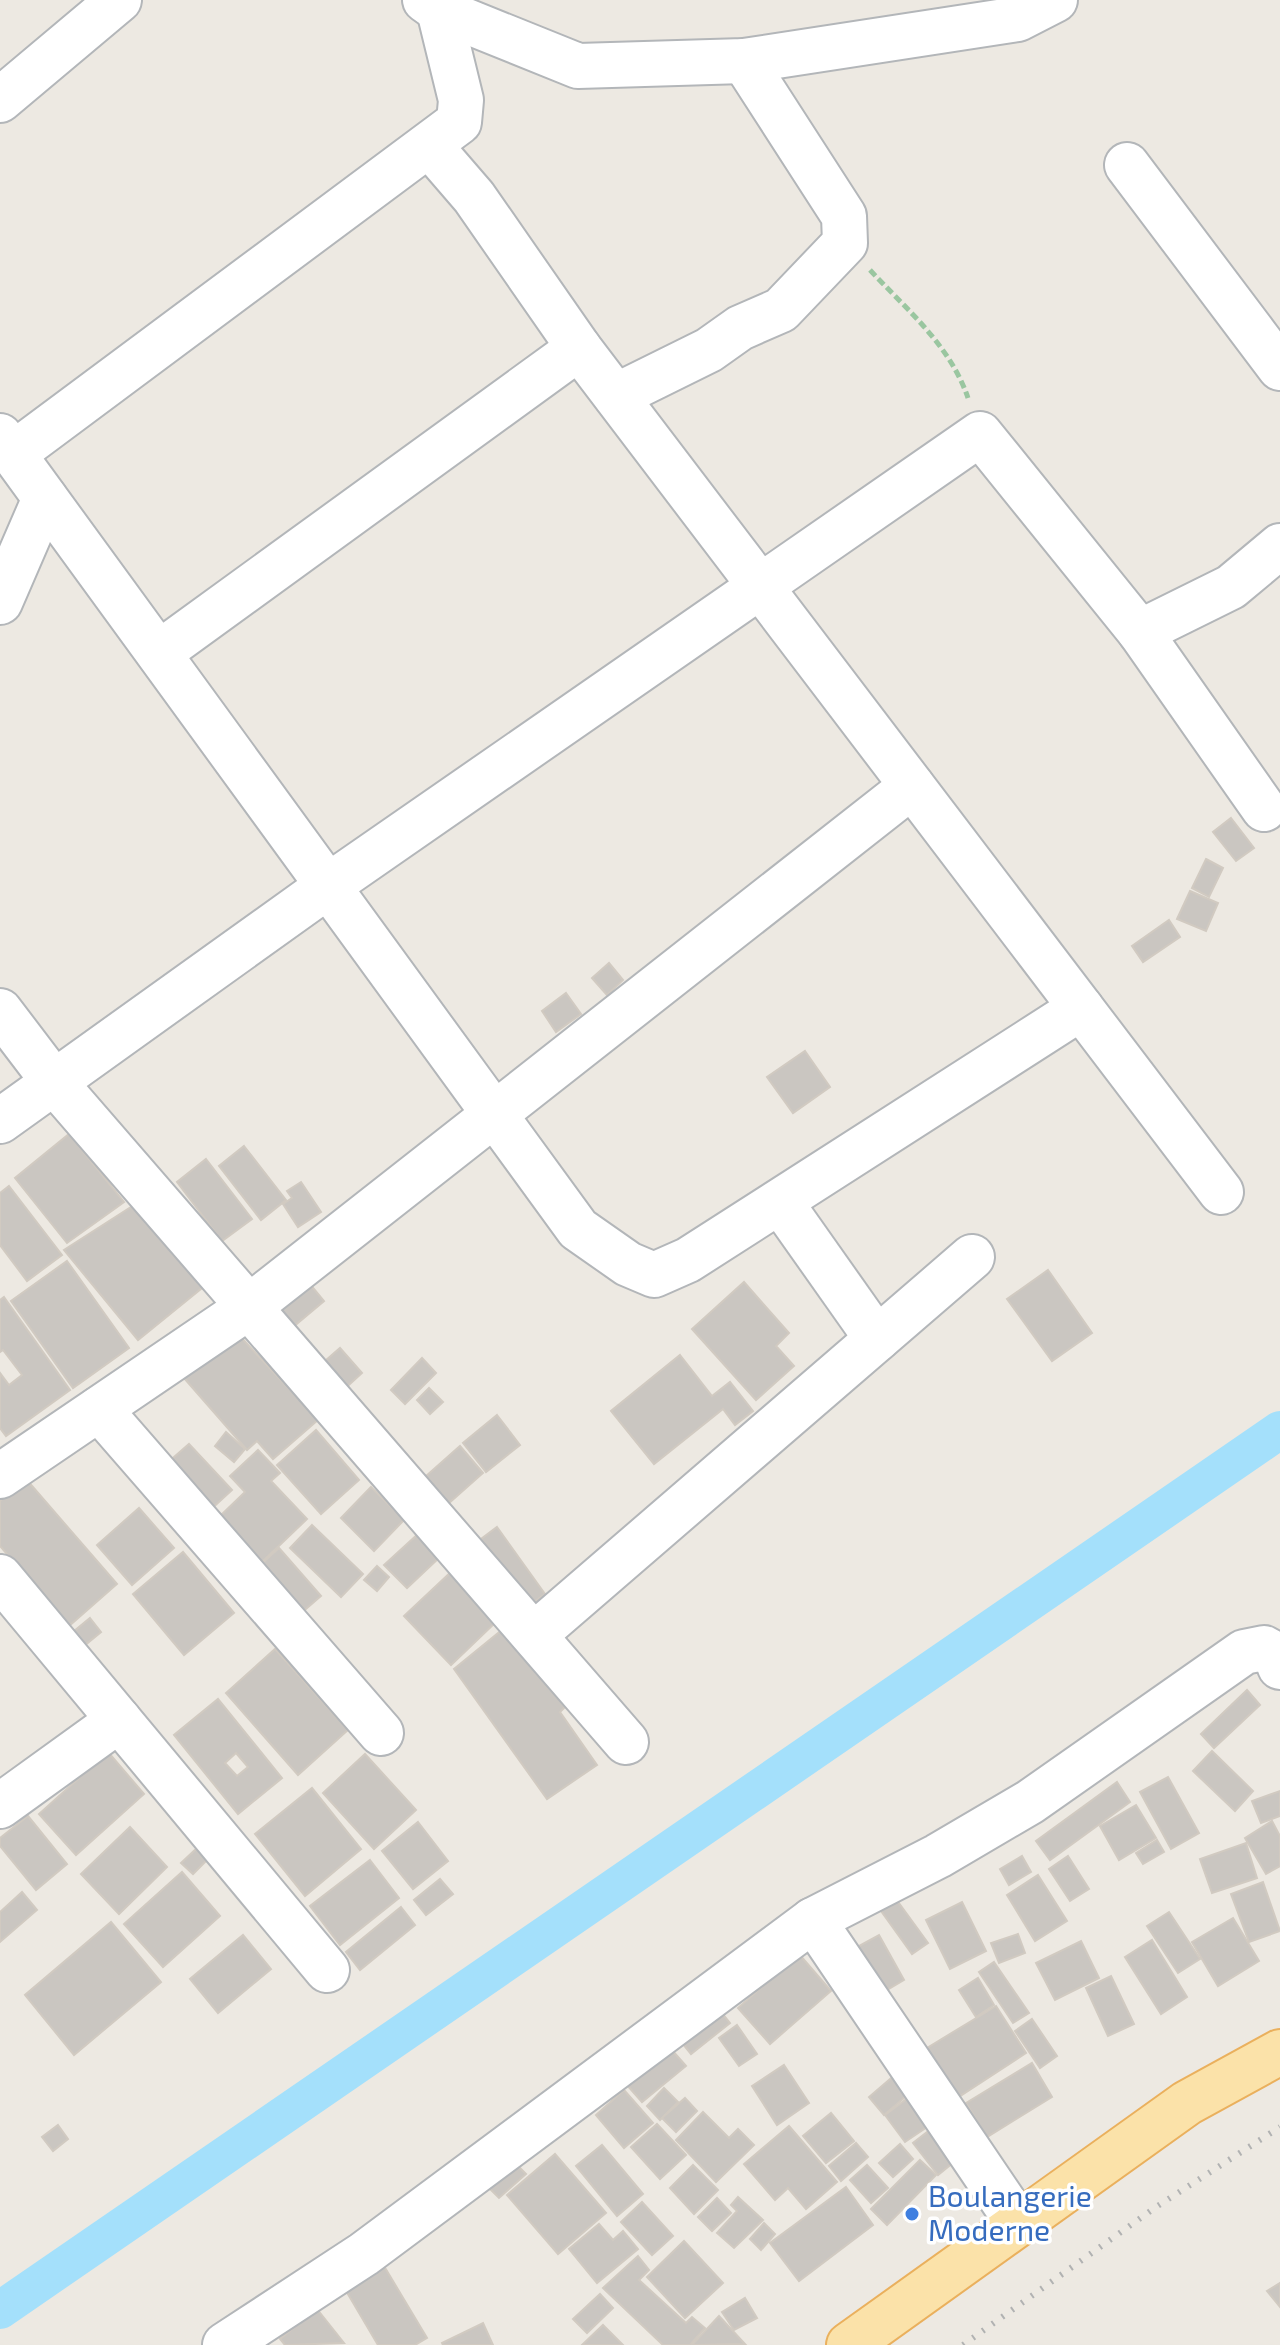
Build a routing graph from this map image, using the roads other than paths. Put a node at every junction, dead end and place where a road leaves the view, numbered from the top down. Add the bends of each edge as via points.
1 (119, 0) edge
2 (1055, 0) edge
3 (435, 3) edge
4 (744, 61) junction
5 (0, 100) edge
6 (430, 146) junction
7 (1127, 165) dead end
8 (579, 348) junction
9 (1280, 368) edge
10 (616, 396) junction
11 (6, 445) edge
12 (45, 498) junction
13 (1280, 546) edge
14 (760, 586) junction
15 (0, 602) edge
16 (1140, 632) junction
17 (159, 653) junction
18 (912, 786) junction
19 (1264, 809) dead end
20 (328, 886) junction
21 (1081, 1008) junction
22 (0, 1011) edge
23 (54, 1082) junction
24 (495, 1114) junction
25 (0, 1121) edge
26 (1221, 1192) dead end
27 (781, 1203) junction
28 (972, 1257) dead end
29 (249, 1307) junction
30 (877, 1339) junction
31 (99, 1409) junction
32 (0, 1476) edge
33 (0, 1577) edge
34 (534, 1635) junction
35 (1280, 1667) edge
36 (119, 1720) junction
37 (381, 1733) dead end
38 (626, 1742) dead end
39 (0, 1806) edge
40 (813, 1920) junction
41 (327, 1970) dead end
42 (1280, 2052) edge
43 (1018, 2223) junction
44 (225, 2345) edge
45 (849, 2345) edge

1 - 5 street
2 - 4 street via 1018,19
3 - 4 street via 578,66
3 - 6 street via 461,100 459,122
4 - 10 street via 844,216 845,243 781,310
6 - 8 street via 474,197
6 - 11 street
7 - 9 street
8 - 10 street
8 - 17 street
10 - 14 street
11 - 12 street
12 - 15 street
12 - 17 street
13 - 16 street via 1231,587
14 - 16 street via 980,434
14 - 18 street
14 - 20 street
16 - 19 street
17 - 20 street
18 - 21 street
18 - 24 street
20 - 23 street
20 - 24 street
21 - 26 street
21 - 27 street
22 - 23 street
23 - 25 street
23 - 29 street
24 - 27 street via 578,1229 628,1264 654,1275
24 - 29 street
27 - 30 street
28 - 30 street
29 - 31 street
29 - 34 street
30 - 34 street
31 - 32 street
31 - 37 street
33 - 36 street
34 - 38 street
35 - 40 street via 1275,1654 1264,1648 1244,1652 1030,1802
36 - 39 street
36 - 41 street
40 - 43 street
40 - 44 street via 364,2254
42 - 43 main road via 1187,2103
43 - 45 main road

